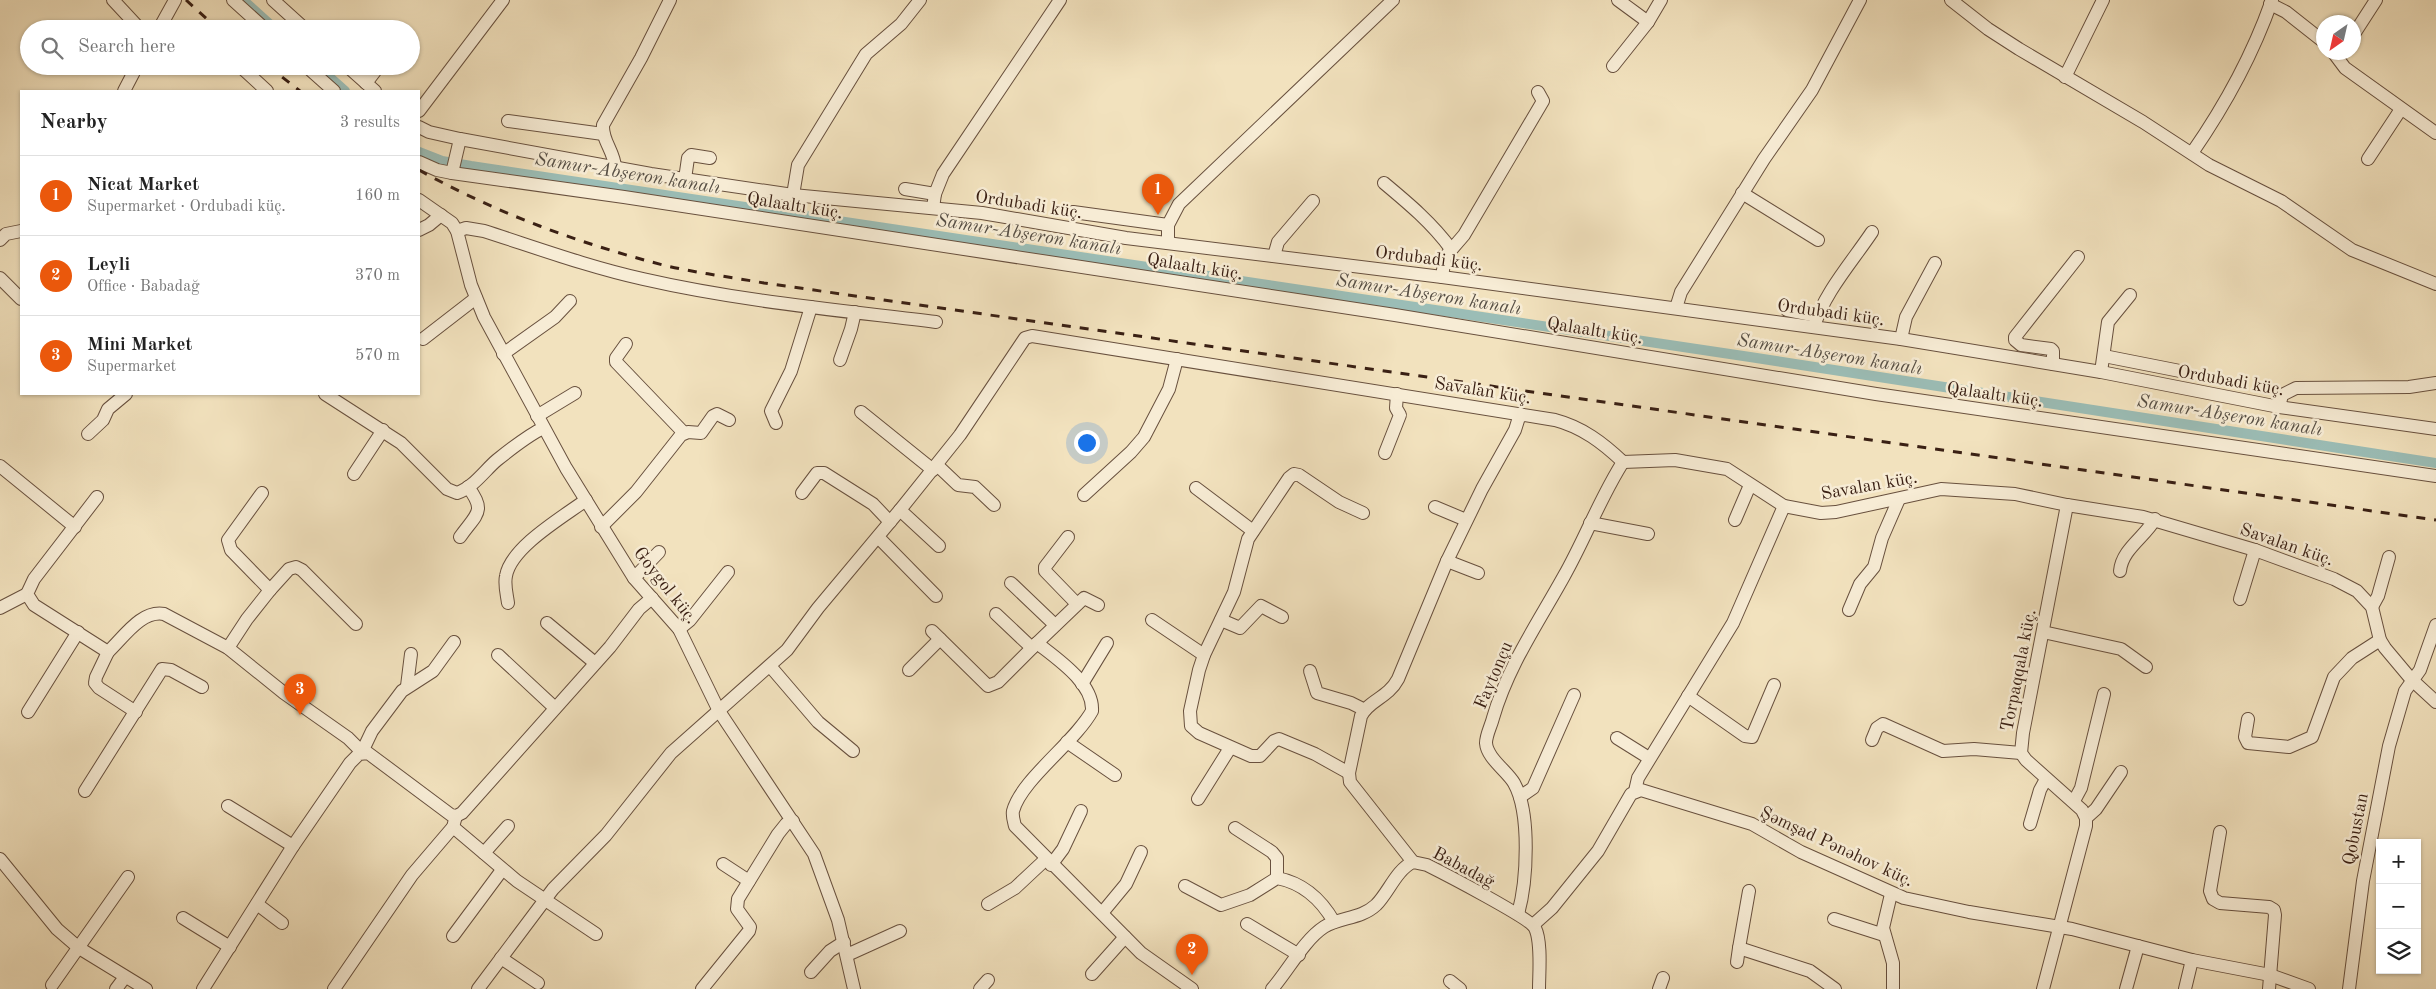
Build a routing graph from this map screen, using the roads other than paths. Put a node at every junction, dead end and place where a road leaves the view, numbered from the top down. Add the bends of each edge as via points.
1 (113, 0) edge
2 (175, 0) edge
3 (233, 0) edge
4 (273, 0) edge
5 (503, 0) edge
6 (670, 0) edge
7 (920, 0) edge
8 (1060, 0) edge
9 (1393, 0) edge
10 (1618, 0) edge
11 (1661, 0) edge
12 (1860, 0) edge
13 (1951, 0) edge
14 (2102, 0) edge
15 (2376, 0) edge
16 (2271, 2) edge
17 (132, 20) edge
18 (164, 20) edge
19 (255, 20) edge
20 (295, 20) edge
21 (1648, 22) junction
22 (2361, 23) edge
23 (2316, 36) edge
24 (2339, 60) edge
25 (1613, 66) dead end
26 (133, 75) edge
27 (249, 75) edge
28 (316, 75) edge
29 (357, 75) edge
30 (375, 75) edge
31 (2065, 77) junction
32 (370, 87) edge
33 (125, 90) edge
34 (265, 90) edge
35 (333, 90) edge
36 (1538, 92) dead end
37 (2402, 108) junction
38 (420, 110) edge
39 (508, 121) dead end
40 (420, 128) edge
41 (2436, 133) edge
42 (603, 134) junction
43 (460, 139) junction
44 (2192, 153) junction
45 (710, 158) dead end
46 (2368, 159) dead end
47 (420, 162) edge
48 (615, 167) junction
49 (452, 173) junction
50 (685, 179) junction
51 (1384, 183) dead end
52 (905, 189) dead end
53 (1742, 193) junction
54 (935, 194) junction
55 (793, 195) junction
56 (420, 201) edge
57 (1313, 201) dead end
58 (933, 208) junction
59 (1073, 212) dead end
60 (442, 216) junction
61 (1168, 225) junction
62 (20, 230) edge
63 (420, 230) edge
64 (457, 230) junction
65 (1872, 232) dead end
66 (0, 240) edge
67 (1818, 240) dead end
68 (1168, 243) junction
69 (1451, 249) junction
70 (1274, 256) junction
71 (2078, 257) dead end
72 (1935, 263) dead end
73 (1442, 277) junction
74 (0, 278) edge
75 (2436, 284) edge
76 (2130, 295) dead end
77 (20, 298) edge
78 (476, 298) junction
79 (570, 301) dead end
80 (811, 307) junction
81 (1676, 308) junction
82 (1787, 310) dead end
83 (855, 312) junction
84 (936, 322) dead end
85 (1816, 322) junction
86 (1901, 339) junction
87 (423, 340) dead end
88 (626, 344) dead end
89 (503, 354) junction
90 (2104, 356) junction
91 (1177, 359) junction
92 (840, 360) dead end
93 (2053, 364) junction
94 (2180, 371) dead end
95 (2101, 372) junction
96 (2436, 383) edge
97 (575, 393) dead end
98 (1397, 394) junction
99 (125, 395) edge
100 (327, 395) edge
101 (2279, 407) junction
102 (861, 412) dead end
103 (1520, 414) junction
104 (537, 416) junction
105 (729, 420) dead end
106 (776, 423) dead end
107 (543, 428) junction
108 (2436, 429) edge
109 (383, 430) junction
110 (684, 433) junction
111 (88, 434) dead end
112 (1385, 453) dead end
113 (1623, 462) junction
114 (0, 466) edge
115 (935, 467) junction
116 (354, 474) dead end
117 (2436, 476) edge
118 (1750, 484) junction
119 (468, 487) junction
120 (1196, 488) dead end
121 (262, 493) dead end
122 (802, 494) dead end
123 (1084, 495) dead end
124 (97, 497) dead end
125 (586, 500) junction
126 (1899, 500) junction
127 (994, 504) dead end
128 (2067, 505) junction
129 (1784, 506) junction
130 (1435, 507) dead end
131 (900, 510) junction
132 (1363, 513) dead end
133 (1466, 520) junction
134 (1735, 520) dead end
135 (2155, 520) junction
136 (890, 522) junction
137 (1590, 523) junction
138 (602, 526) junction
139 (75, 527) junction
140 (1253, 531) junction
141 (1648, 534) dead end
142 (460, 537) dead end
143 (878, 537) junction
144 (1068, 537) dead end
145 (940, 546) dead end
146 (2255, 550) junction
147 (659, 552) dead end
148 (2389, 557) dead end
149 (1447, 561) junction
150 (2120, 571) dead end
151 (728, 572) dead end
152 (1478, 574) dead end
153 (634, 578) junction
154 (1010, 583) dead end
155 (270, 590) junction
156 (27, 594) junction
157 (936, 596) dead end
158 (652, 598) junction
159 (2240, 598) dead end
160 (508, 603) dead end
161 (1077, 604) junction
162 (1098, 604) dead end
163 (2372, 606) junction
164 (0, 608) edge
165 (1849, 610) dead end
166 (996, 614) dead end
167 (1282, 618) dead end
168 (1152, 620) dead end
169 (1221, 620) junction
170 (547, 623) dead end
171 (356, 624) dead end
172 (1055, 625) junction
173 (2436, 625) edge
174 (679, 629) junction
175 (78, 632) junction
176 (2043, 632) junction
177 (2380, 640) junction
178 (454, 642) dead end
179 (1107, 643) dead end
180 (1034, 646) junction
181 (228, 648) junction
182 (108, 652) junction
183 (411, 654) dead end
184 (498, 655) dead end
185 (1204, 655) junction
186 (595, 663) junction
187 (770, 666) junction
188 (2146, 666) dead end
189 (909, 670) dead end
190 (1310, 671) dead end
191 (2411, 679) junction
192 (1082, 684) junction
193 (1774, 685) dead end
194 (202, 686) dead end
195 (407, 686) junction
196 (2104, 694) dead end
197 (1574, 695) dead end
198 (1688, 696) junction
199 (2436, 702) edge
200 (555, 708) junction
201 (1365, 710) junction
202 (719, 711) junction
203 (28, 712) dead end
204 (136, 712) junction
205 (2248, 719) dead end
206 (1617, 738) dead end
207 (1872, 740) dead end
208 (1067, 742) junction
209 (1230, 748) junction
210 (853, 751) dead end
211 (362, 752) junction
212 (2021, 753) junction
213 (1649, 758) junction
214 (2121, 772) dead end
215 (1349, 773) junction
216 (1115, 775) dead end
217 (2046, 779) junction
218 (85, 790) dead end
219 (1635, 791) junction
220 (1520, 797) junction
221 (1198, 799) dead end
222 (2074, 800) junction
223 (228, 806) dead end
224 (1082, 811) dead end
225 (2086, 818) junction
226 (793, 821) junction
227 (455, 822) junction
228 (2030, 824) dead end
229 (508, 826) dead end
230 (1235, 828) dead end
231 (2220, 832) dead end
232 (293, 846) junction
233 (1141, 852) dead end
234 (484, 853) junction
235 (0, 859) edge
236 (1049, 862) junction
237 (1414, 862) junction
238 (723, 864) dead end
239 (502, 870) junction
240 (128, 878) dead end
241 (1277, 878) junction
242 (749, 881) junction
243 (1186, 886) dead end
244 (1750, 892) dead end
245 (1891, 894) junction
246 (544, 901) junction
247 (258, 904) junction
248 (988, 904) dead end
249 (1102, 913) junction
250 (1518, 914) junction
251 (183, 918) dead end
252 (1834, 918) dead end
253 (1334, 922) junction
254 (282, 923) dead end
255 (1247, 924) dead end
256 (1533, 925) junction
257 (2059, 926) junction
258 (900, 932) dead end
259 (596, 934) dead end
260 (1884, 935) junction
261 (454, 936) dead end
262 (1125, 937) junction
263 (2138, 946) junction
264 (230, 947) junction
265 (79, 948) junction
266 (845, 948) junction
267 (1739, 948) junction
268 (1299, 955) junction
269 (501, 958) junction
270 (2192, 960) junction
271 (1737, 962) dead end
272 (811, 972) dead end
273 (1092, 974) dead end
274 (2270, 975) junction
275 (125, 976) junction
276 (538, 983) dead end
277 (52, 985) dead end
278 (1278, 987) edge
279 (116, 989) edge
280 (146, 989) edge
281 (202, 989) edge
282 (334, 989) edge
283 (478, 989) edge
284 (702, 989) edge
285 (854, 989) edge
286 (1192, 989) edge
287 (1539, 989) edge
288 (1835, 989) edge
289 (1893, 989) edge
290 (2043, 989) edge
291 (2126, 989) edge
292 (2186, 989) edge
293 (2269, 989) edge
294 (2309, 989) edge
295 (2349, 989) edge

1 - 17 street
2 - 18 street
3 - 19 street
4 - 20 street
5 - 38 street
6 - 42 street via 642,58 609,113
7 - 55 street via 901,24 866,54 798,165
8 - 54 street via 942,174
9 - 61 street via 1179,204
10 - 21 street
11 - 21 street
12 - 53 street via 1812,90
13 - 31 street via 1988,29
14 - 31 street
15 - 22 street
16 - 23 street
16 - 44 street via 2236,87
21 - 25 street
24 - 37 street via 2345,68
26 - 33 street
27 - 34 street
28 - 35 street
29 - 32 street
30 - 32 street
31 - 44 street
36 - 69 street via 1544,101 1464,235
37 - 41 street
37 - 46 street
39 - 42 street
40 - 43 street, Ordubadi küç.
42 - 48 street via 613,152
43 - 48 street, Ordubadi küç.
43 - 49 street
44 - 75 street via 2225,174 2281,201 2352,250
45 - 50 street via 691,155
47 - 49 street, Qalaaltı küç.
48 - 50 street, Ordubadi küç.
49 - 117 street, Qalaaltı küç. via 616,195 1395,315 1876,394
50 - 55 street, Ordubadi küç.
51 - 69 street via 1422,216
52 - 54 street
53 - 67 street
53 - 81 street via 1681,292
54 - 58 street
55 - 58 street, Ordubadi küç.
56 - 60 street
57 - 70 street via 1278,242
58 - 68 street, Ordubadi küç.
59 - 61 street
60 - 63 street
60 - 64 street
61 - 68 street
62 - 66 street via 6,234
64 - 78 street, Goygol küç.
64 - 80 street via 484,230 589,265 671,285
65 - 85 street
68 - 70 street, Ordubadi küç.
69 - 73 street via 1445,257
70 - 73 street, Ordubadi küç.
71 - 93 street via 2015,337 2020,345 2051,349
72 - 86 street via 1906,317
73 - 81 street, Ordubadi küç.
74 - 77 street
76 - 90 street via 2108,322
78 - 87 street
78 - 89 street, Goygol küç.
79 - 89 street via 555,317
80 - 83 street
80 - 106 street via 791,371 773,407
81 - 85 street, Ordubadi küç.
82 - 85 street
83 - 84 street
83 - 92 street
85 - 86 street, Ordubadi küç.
86 - 93 street, Ordubadi küç.
88 - 110 street via 616,362
89 - 104 street, Goygol küç.
90 - 94 street
90 - 95 street
91 - 98 street, Savalan küç.
91 - 115 street, Savalan küç. via 1032,336 1025,338
91 - 123 street via 1169,389 1144,437
93 - 95 street, Ordubadi küç.
95 - 101 street, Ordubadi küç.
96 - 101 street via 2392,388 2296,388 2282,395
97 - 104 street
98 - 103 street, Savalan küç.
98 - 112 street via 1396,408 1400,415
99 - 111 street via 108,409 103,420
100 - 109 street
101 - 108 street, Ordubadi küç.
102 - 115 street
103 - 113 street, Savalan küç. via 1573,425
103 - 133 street via 1515,430
104 - 107 street, Goygol küç.
105 - 110 street via 716,414 701,433
107 - 119 street via 531,434
107 - 125 street, Goygol küç.
109 - 116 street
109 - 119 street via 410,451 447,489 458,493
110 - 138 street via 636,492
113 - 118 street, Savalan küç. via 1675,460 1697,463 1734,472
113 - 137 street, Faytonçu
114 - 139 street
115 - 127 street via 958,485 975,487
115 - 131 street
118 - 129 street, Savalan küç.
118 - 134 street
119 - 142 street via 478,500 479,510
120 - 140 street
121 - 155 street via 228,540 232,550
122 - 136 street via 817,473 824,473 873,504
124 - 139 street
125 - 138 street, Goygol küç.
125 - 160 street via 533,539 509,566 505,582
126 - 128 street, Savalan küç. via 1953,489 2015,494
126 - 129 street, Savalan küç. via 1821,513
126 - 165 street via 1882,538 1874,567 1860,584
128 - 135 street, Savalan küç.
128 - 176 street, Torpaqqala küç.
129 - 198 street via 1733,623
130 - 133 street
131 - 136 street
131 - 145 street
132 - 140 street via 1294,474
133 - 149 street
135 - 146 street, Savalan küç.
135 - 150 street via 2121,561
136 - 143 street
137 - 141 street
137 - 220 street, Faytonçu via 1505,680 1486,742 1491,755 1506,771
138 - 153 street, Goygol küç.
139 - 156 street via 34,579
140 - 169 street via 1234,592
143 - 157 street
143 - 187 street
144 - 161 street via 1045,571
146 - 159 street
146 - 163 street, Savalan küç. via 2334,578 2357,591
147 - 153 street
148 - 163 street
149 - 152 street
149 - 201 street via 1394,688
151 - 174 street
153 - 158 street, Goygol küç.
154 - 172 street
155 - 171 street via 289,569 296,567
155 - 181 street
156 - 164 street
156 - 175 street via 34,605
158 - 174 street, Goygol küç.
158 - 186 street via 639,609
161 - 162 street via 1084,598
161 - 172 street
163 - 177 street
166 - 180 street
167 - 169 street via 1260,606 1240,628
168 - 185 street
169 - 185 street
170 - 186 street
172 - 180 street
173 - 191 street, Qobustan via 2423,664
174 - 202 street, Goygol küç.
175 - 182 street
175 - 203 street
176 - 188 street via 2121,649
176 - 212 street, Torpaqqala küç.
177 - 191 street
177 - 205 street via 2352,658 2334,676 2312,737 2289,747 2248,743 2245,737
178 - 195 street via 427,677
179 - 192 street
180 - 189 street via 998,682 988,686 936,635
180 - 192 street via 1066,666
181 - 182 street via 164,614 154,612
181 - 211 street
182 - 204 street via 95,683
183 - 195 street
184 - 200 street
185 - 209 street via 1190,712 1191,726
186 - 200 street
187 - 202 street
187 - 210 street via 818,722
190 - 201 street via 1317,693
191 - 199 street
191 - 295 street, Qobustan via 2389,746 2363,881
192 - 208 street via 1092,710
193 - 198 street via 1752,737 1745,736
194 - 204 street via 171,670 162,669
195 - 211 street via 372,732
196 - 222 street via 2081,788
197 - 220 street via 1533,788
198 - 213 street
200 - 227 street
201 - 215 street
202 - 226 street, Goygol küç.
202 - 246 street via 671,753 606,835
204 - 218 street
206 - 213 street
207 - 212 street via 1877,728 1883,724 1943,750
208 - 216 street
208 - 236 street via 1021,794 1013,812 1015,826
209 - 215 street via 1256,757 1265,754 1279,739
209 - 221 street
211 - 227 street via 374,757
211 - 232 street via 350,763
212 - 217 street, Torpaqqala küç.
213 - 219 street
214 - 225 street via 2096,809
215 - 237 street via 1354,788
217 - 222 street, Torpaqqala küç.
217 - 228 street
219 - 245 street, Şəmşad Pənəhov küç. via 1650,792 1752,824 1794,848
219 - 256 street via 1627,799 1598,851 1552,908
220 - 250 street, Faytonçu via 1526,851
222 - 225 street, Torpaqqala küç.
223 - 232 street
224 - 236 street via 1063,849
225 - 257 street
226 - 242 street via 778,834
226 - 266 street, Goygol küç. via 820,867
227 - 234 street
227 - 282 street via 412,875
229 - 234 street
230 - 241 street via 1272,852 1276,858
231 - 274 street via 2210,891 2213,899 2220,903 2274,910
232 - 247 street
233 - 249 street via 1126,884
234 - 239 street
235 - 265 street via 39,910
236 - 248 street
236 - 249 street
237 - 250 street, Babadağ via 1427,865
237 - 253 street, Babadağ via 1404,869 1368,912
238 - 242 street
239 - 246 street
239 - 261 street
240 - 265 street
241 - 243 street via 1250,895 1220,905
241 - 253 street via 1306,890 1327,909
242 - 284 street via 736,904 750,927 749,931
244 - 267 street
245 - 257 street, Şəmşad Pənəhov küç. via 1969,912
245 - 260 street
246 - 259 street
246 - 269 street
247 - 254 street
247 - 264 street
249 - 262 street
250 - 256 street, Babadağ
251 - 264 street
252 - 260 street
253 - 268 street, Babadağ via 1318,931
255 - 268 street
256 - 287 street via 1538,939
257 - 263 street, Şəmşad Pənəhov küç.
257 - 290 street
258 - 266 street
260 - 289 street via 1893,963
262 - 273 street
262 - 286 street via 1148,959
263 - 270 street, Şəmşad Pənəhov küç.
263 - 291 street
264 - 281 street
265 - 275 street
265 - 277 street
266 - 272 street via 830,951
266 - 285 street, Goygol küç.
267 - 271 street
267 - 288 street via 1810,971
268 - 278 street, Babadağ
269 - 276 street
269 - 283 street
270 - 274 street, Şəmşad Pənəhov küç.
270 - 292 street
274 - 293 street
274 - 294 street, Şəmşad Pənəhov küç.
275 - 279 street
275 - 280 street

